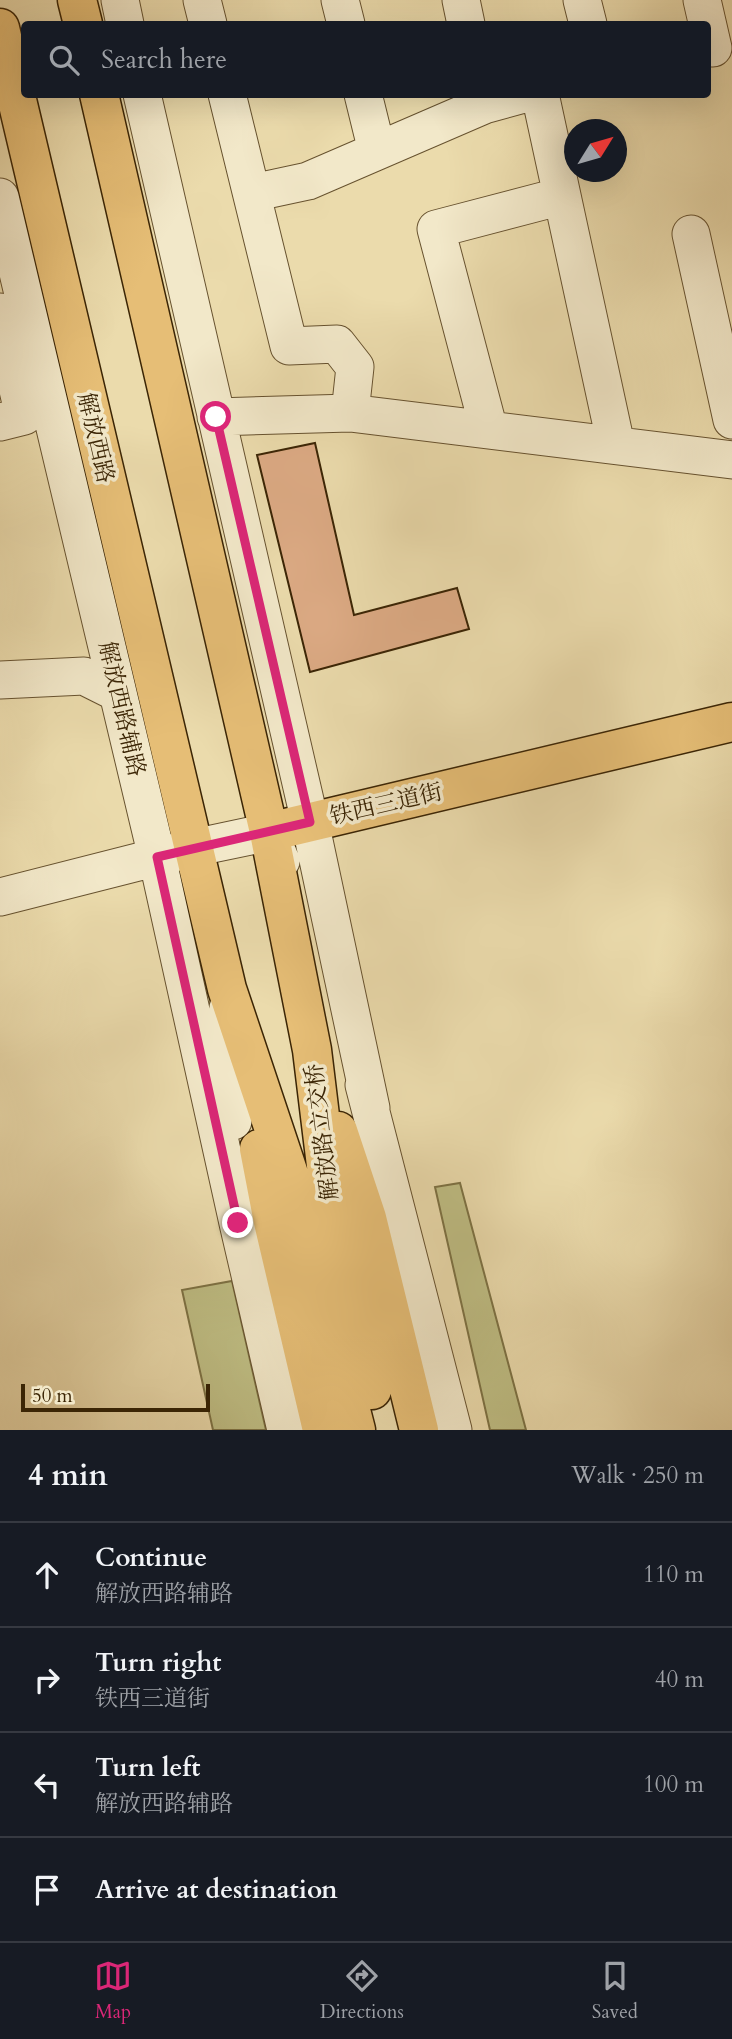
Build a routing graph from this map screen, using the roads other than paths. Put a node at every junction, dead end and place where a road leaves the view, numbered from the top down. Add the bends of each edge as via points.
1 (77, 0) edge
2 (120, 0) edge
3 (202, 0) edge
4 (340, 0) edge
5 (461, 0) edge
6 (582, 0) edge
7 (702, 0) edge
8 (82, 21) edge
9 (124, 21) edge
10 (207, 21) edge
11 (345, 21) edge
12 (465, 21) edge
13 (587, 21) edge
14 (709, 21) edge
15 (711, 26) edge
16 (0, 28) edge
17 (718, 47) edge
18 (100, 98) edge
19 (143, 98) edge
20 (228, 98) edge
21 (364, 98) edge
22 (541, 98) edge
23 (482, 100) edge
24 (377, 151) junction
25 (253, 193) junction
26 (0, 197) edge
27 (562, 197) junction
28 (691, 234) dead end
29 (0, 312) edge
30 (351, 413) junction
31 (216, 417) junction
32 (732, 421) edge
33 (0, 422) edge
34 (489, 430) junction
35 (616, 445) junction
36 (732, 460) edge
37 (0, 680) edge
38 (118, 693) junction
39 (732, 722) edge
40 (310, 822) junction
41 (268, 832) junction
42 (175, 853) junction
43 (0, 897) edge
44 (227, 989) junction
45 (312, 1050) junction
46 (371, 1108) junction
47 (238, 1223) junction
48 (286, 1430) edge
49 (322, 1430) edge
50 (356, 1430) edge
51 (382, 1430) edge
52 (419, 1430) edge
53 (453, 1430) edge

1 - 8 main road
2 - 9 street
3 - 10 street
4 - 11 street
5 - 12 street
6 - 13 street
7 - 14 street
15 - 17 street
16 - 42 main road, 解放西路
18 - 41 main road
19 - 31 street
20 - 25 street
21 - 24 street
22 - 27 street
23 - 24 street
24 - 25 street via 308,181
25 - 30 street via 289,346 337,344 355,367
26 - 38 street, 解放西路辅路
27 - 34 street via 436,229
27 - 35 street
28 - 32 street
29 - 33 street via 24,416
30 - 31 street
30 - 34 street
31 - 40 street
34 - 35 street
35 - 36 street
37 - 38 street via 84,676
38 - 42 street, 解放西路辅路
39 - 40 main road, 铁西三道街
40 - 41 main road, 铁西三道街
40 - 46 street
41 - 42 street, 铁西三道街
41 - 45 main road, 解放路立交桥
41 - 46 street via 334,985
42 - 43 street, 铁西三道街
42 - 44 main road, 解放路立交桥
42 - 47 street, 解放西路辅路
44 - 47 street
44 - 49 main road via 273,1222
44 - 50 main road, 解放路立交桥 via 296,1195
45 - 51 main road, 解放路立交桥 via 331,1215
45 - 52 main road via 367,1218
46 - 53 street
47 - 48 street

